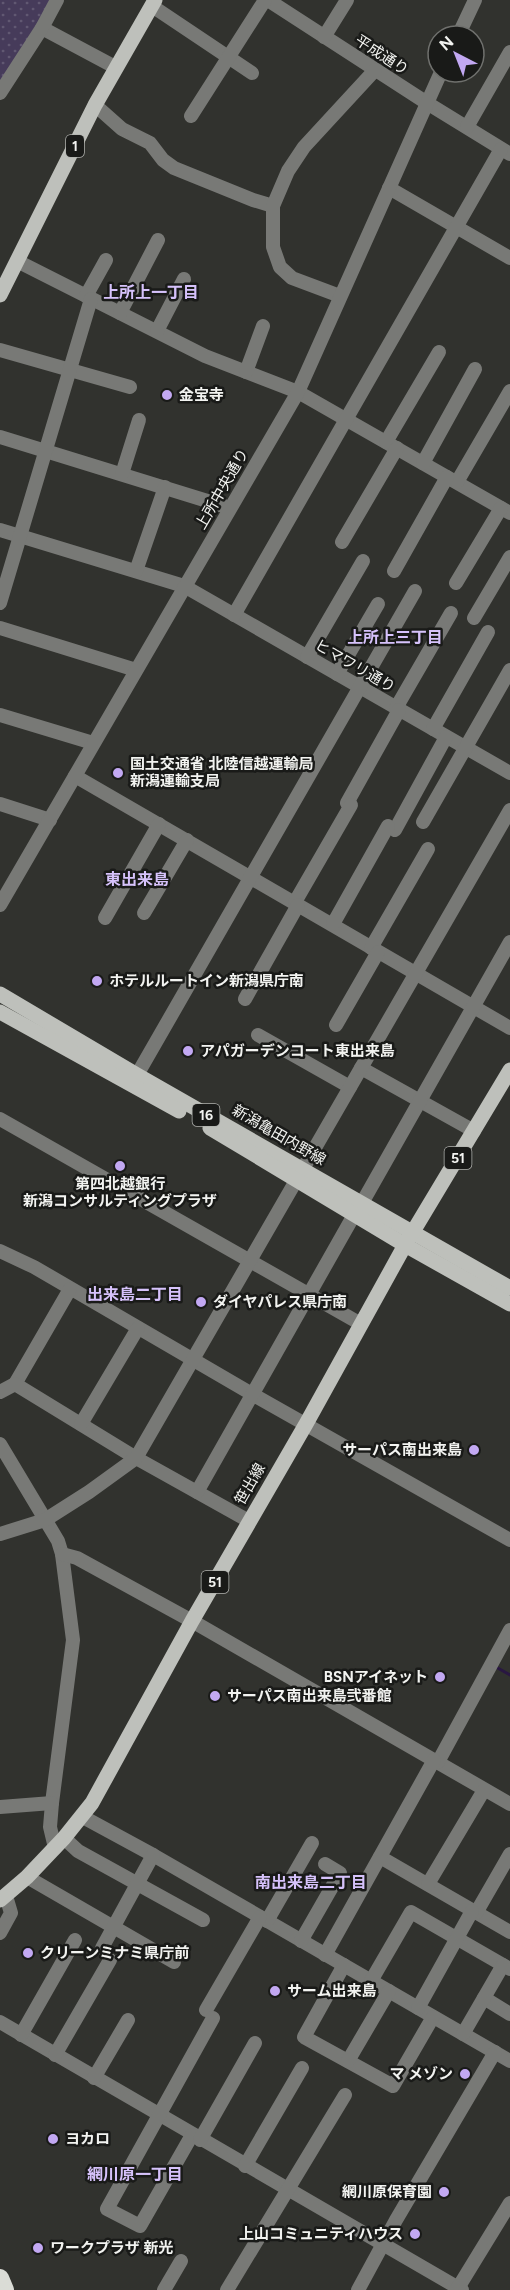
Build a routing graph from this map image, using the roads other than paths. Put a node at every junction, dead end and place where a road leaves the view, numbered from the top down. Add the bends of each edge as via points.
1 (57, 0) edge
2 (266, 0) edge
3 (347, 0) edge
4 (475, 0) edge
5 (153, 3) edge
6 (464, 24) edge
7 (42, 28) junction
8 (324, 37) junction
9 (510, 52) edge
10 (227, 58) junction
11 (115, 68) junction
12 (375, 70) junction
13 (252, 72) dead end
14 (435, 84) edge
15 (0, 93) edge
16 (426, 104) junction
17 (95, 105) junction
18 (191, 116) dead end
19 (467, 128) junction
20 (506, 151) edge
21 (389, 188) junction
22 (273, 206) junction
23 (456, 227) junction
24 (158, 240) dead end
25 (510, 258) edge
26 (106, 260) dead end
27 (17, 261) junction
28 (184, 279) dead end
29 (0, 295) edge
30 (340, 296) junction
31 (88, 297) junction
32 (120, 313) junction
33 (263, 327) dead end
34 (157, 331) junction
35 (0, 350) edge
36 (439, 352) dead end
37 (69, 369) junction
38 (475, 369) dead end
39 (246, 372) junction
40 (130, 387) dead end
41 (510, 391) edge
42 (298, 392) junction
43 (345, 419) junction
44 (139, 420) dead end
45 (0, 437) edge
46 (391, 445) junction
47 (45, 451) junction
48 (423, 463) junction
49 (122, 474) junction
50 (452, 479) junction
51 (165, 487) junction
52 (230, 508) junction
53 (505, 511) edge
54 (0, 530) edge
55 (19, 536) junction
56 (342, 542) dead end
57 (510, 557) edge
58 (363, 561) dead end
59 (136, 571) junction
60 (394, 571) dead end
61 (456, 584) dead end
62 (184, 586) junction
63 (415, 591) dead end
64 (0, 603) edge
65 (378, 604) dead end
66 (451, 613) dead end
67 (234, 615) junction
68 (474, 618) dead end
69 (0, 628) edge
70 (488, 632) dead end
71 (307, 657) junction
72 (136, 670) junction
73 (510, 670) edge
74 (337, 674) junction
75 (360, 687) junction
76 (398, 709) junction
77 (0, 716) edge
78 (433, 729) junction
79 (446, 737) junction
80 (93, 743) junction
81 (465, 748) junction
82 (509, 770) edge
83 (75, 776) junction
84 (0, 804) edge
85 (510, 810) edge
86 (50, 820) junction
87 (423, 822) dead end
88 (159, 824) junction
89 (188, 840) junction
90 (428, 849) dead end
91 (250, 876) junction
92 (2, 897) edge
93 (297, 904) junction
94 (144, 913) dead end
95 (105, 918) dead end
96 (333, 924) junction
97 (510, 942) edge
98 (375, 950) junction
99 (415, 974) junction
100 (0, 994) edge
101 (245, 999) dead end
102 (472, 1007) junction
103 (0, 1012) edge
104 (336, 1025) dead end
105 (510, 1028) edge
106 (258, 1035) dead end
107 (361, 1068) junction
108 (510, 1070) edge
109 (137, 1075) junction
110 (350, 1087) junction
111 (419, 1100) junction
112 (0, 1119) edge
113 (474, 1131) junction
114 (300, 1176) junction
115 (358, 1209) junction
116 (409, 1239) junction
117 (0, 1251) edge
118 (252, 1261) junction
119 (70, 1288) junction
120 (510, 1288) edge
121 (309, 1295) junction
122 (510, 1304) edge
123 (361, 1324) junction
124 (138, 1328) junction
125 (194, 1360) junction
126 (15, 1384) junction
127 (0, 1392) edge
128 (252, 1394) junction
129 (81, 1424) junction
130 (306, 1424) junction
131 (0, 1444) edge
132 (136, 1458) junction
133 (197, 1492) junction
134 (45, 1520) junction
135 (249, 1521) junction
136 (0, 1534) edge
137 (510, 1540) edge
138 (62, 1554) junction
139 (192, 1621) junction
140 (510, 1630) edge
141 (436, 1761) junction
142 (484, 1790) junction
143 (52, 1803) junction
144 (510, 1804) edge
145 (0, 1807) edge
146 (83, 1817) junction
147 (59, 1843) junction
148 (312, 1843) dead end
149 (510, 1854) edge
150 (153, 1855) junction
151 (380, 1857) junction
152 (325, 1863) dead end
153 (27, 1877) junction
154 (138, 1884) junction
155 (429, 1884) junction
156 (3, 1898) edge
157 (474, 1912) junction
158 (263, 1919) junction
159 (203, 1920) dead end
160 (114, 1926) junction
161 (510, 1932) edge
162 (0, 1933) edge
163 (458, 1939) junction
164 (75, 1940) dead end
165 (301, 1941) junction
166 (325, 1955) junction
167 (174, 1962) dead end
168 (344, 1965) junction
169 (507, 1967) edge
170 (371, 1981) junction
171 (389, 1991) junction
172 (484, 1998) junction
173 (418, 2008) junction
174 (510, 2014) edge
175 (433, 2017) junction
176 (128, 2020) dead end
177 (0, 2022) edge
178 (463, 2034) junction
179 (21, 2035) junction
180 (255, 2043) dead end
181 (495, 2052) junction
182 (55, 2055) junction
183 (348, 2061) junction
184 (510, 2061) edge
185 (302, 2068) dead end
186 (94, 2078) junction
187 (345, 2095) dead end
188 (157, 2115) junction
189 (196, 2137) junction
190 (245, 2166) junction
191 (287, 2190) junction
192 (510, 2203) edge
193 (383, 2245) junction
194 (181, 2261) dead end
195 (0, 2278) edge
196 (460, 2289) edge
197 (5, 2290) edge
198 (164, 2290) edge
199 (227, 2290) edge
200 (358, 2290) edge

1 - 7 street
2 - 8 street, 平成通り
2 - 10 street
3 - 8 street
4 - 6 street
5 - 10 street
5 - 11 main road, 1
7 - 11 street
7 - 15 street
8 - 12 street, 平成通り
9 - 19 street
10 - 13 street
10 - 18 street
11 - 17 main road, 1
12 - 16 street, 平成通り
12 - 22 street via 304,147 288,171
14 - 16 street, 上所中央通り
16 - 19 street, 平成通り
16 - 21 street, 上所中央通り
17 - 22 street via 122,129 150,143 174,168
17 - 27 main road, 1
19 - 20 street, 平成通り
20 - 23 street
21 - 23 street
21 - 30 street, 上所中央通り
22 - 30 street via 273,247 280,267 292,278
23 - 25 street
23 - 43 street
24 - 32 street
26 - 31 street
27 - 29 main road, 1
27 - 31 street
28 - 34 street
30 - 42 street, 上所中央通り
31 - 32 street
31 - 37 street
32 - 34 street
33 - 39 street
34 - 39 street
35 - 37 street
36 - 46 street
37 - 40 street
37 - 47 street
38 - 48 street
39 - 42 street
41 - 50 street
42 - 43 street
42 - 52 street, 上所中央通り
43 - 46 street
43 - 67 street
44 - 49 street
45 - 47 street
46 - 48 street
46 - 56 street
47 - 49 street
47 - 55 street
48 - 50 street
49 - 51 street
50 - 53 street
50 - 60 street
51 - 52 street
51 - 59 street
52 - 62 street, 上所中央通り
53 - 61 street
54 - 55 street, ヒマワリ通り
55 - 59 street, ヒマワリ通り
55 - 64 street
57 - 68 street
58 - 71 street
59 - 62 street, ヒマワリ通り
62 - 67 street, ヒマワリ通り
62 - 72 street, 上所中央通り
63 - 75 street
65 - 74 street
66 - 76 street
67 - 71 street, ヒマワリ通り
69 - 72 street
70 - 78 street
71 - 74 street, ヒマワリ通り
72 - 80 street, 上所中央通り
73 - 81 street
74 - 75 street, ヒマワリ通り
75 - 76 street, ヒマワリ通り
75 - 91 street
76 - 78 street, ヒマワリ通り
76 - 93 street
77 - 80 street
78 - 79 street, ヒマワリ通り
79 - 81 street, ヒマワリ通り
79 - 96 street
80 - 83 street, 上所中央通り
81 - 82 street, ヒマワリ通り
81 - 87 street
83 - 86 street, 上所中央通り
83 - 88 street
84 - 86 street
85 - 99 street
86 - 92 street, 上所中央通り
88 - 89 street
88 - 95 street
89 - 91 street
89 - 94 street
90 - 98 street
91 - 93 street
91 - 109 street
93 - 96 street
93 - 101 street
96 - 98 street
97 - 102 street
98 - 99 street
98 - 104 street
99 - 102 street
99 - 107 street
100 - 109 main road, 新潟亀田内野線 / 16
102 - 105 street
102 - 111 street
103 - 114 main road, 新潟亀田内野線 / 16
106 - 110 street
107 - 110 street
107 - 111 street
108 - 113 main road, 笹出線 / 51
109 - 114 main road, 新潟亀田内野線 / 16
110 - 114 street
111 - 113 street
111 - 115 street
112 - 118 street
113 - 116 main road, 笹出線 / 51
114 - 115 main road, 新潟亀田内野線 / 16
114 - 118 street
115 - 116 main road, 新潟亀田内野線 / 16
115 - 121 street
116 - 120 main road, 新潟亀田内野線 / 16
116 - 122 main road, 新潟亀田内野線 / 16
116 - 123 main road, 笹出線 / 51
117 - 119 street
118 - 121 street
118 - 125 street
119 - 124 street
119 - 126 street
121 - 123 street
121 - 128 street
123 - 130 main road, 笹出線 / 51
124 - 125 street
124 - 129 street
125 - 128 street
125 - 132 street
126 - 127 street
126 - 129 street
128 - 130 street
128 - 133 street
129 - 132 street
130 - 135 main road, 笹出線 / 51
130 - 137 street
131 - 134 street
132 - 133 street
132 - 134 street
133 - 135 street
134 - 136 street
134 - 138 street
135 - 139 main road, 笹出線 / 51
138 - 139 street via 77,1557
138 - 143 street via 73,1640
139 - 141 street
139 - 146 main road, 笹出線 / 51
140 - 141 street
141 - 142 street
141 - 151 street
142 - 144 street
142 - 155 street
143 - 145 street
143 - 147 street via 50,1827
146 - 147 main road, 笹出線 / 51
146 - 150 street
147 - 153 main road, 笹出線 / 51
147 - 154 street
148 - 158 street
149 - 157 street
150 - 154 street
150 - 158 street
151 - 155 street
151 - 166 street
152 - 165 street via 340,1873
153 - 156 main road, 笹出線 / 51
153 - 160 street
154 - 159 street
154 - 160 street
155 - 157 street
156 - 162 street via 11,1913
157 - 161 street
157 - 163 street
158 - 165 street
158 - 188 street
160 - 167 street
160 - 182 street via 106,1954
163 - 169 street
163 - 170 street via 411,1912
163 - 173 street
164 - 179 street
165 - 166 street
166 - 168 street
168 - 170 street
168 - 183 street via 304,2037
169 - 172 street
170 - 171 street
171 - 173 street
171 - 183 street
172 - 174 street
172 - 178 street
173 - 175 street
175 - 178 street
175 - 183 street via 393,2086
176 - 186 street
177 - 179 street
178 - 181 street
179 - 182 street
180 - 189 street
181 - 184 street
181 - 193 street
182 - 186 street
185 - 190 street
186 - 188 street
187 - 191 street
188 - 189 street
188 - 189 street via 107,2209 140,2226
189 - 190 street
190 - 191 street
191 - 193 street
191 - 199 street
192 - 196 street
193 - 196 street
193 - 200 street
194 - 198 street
195 - 197 highway

